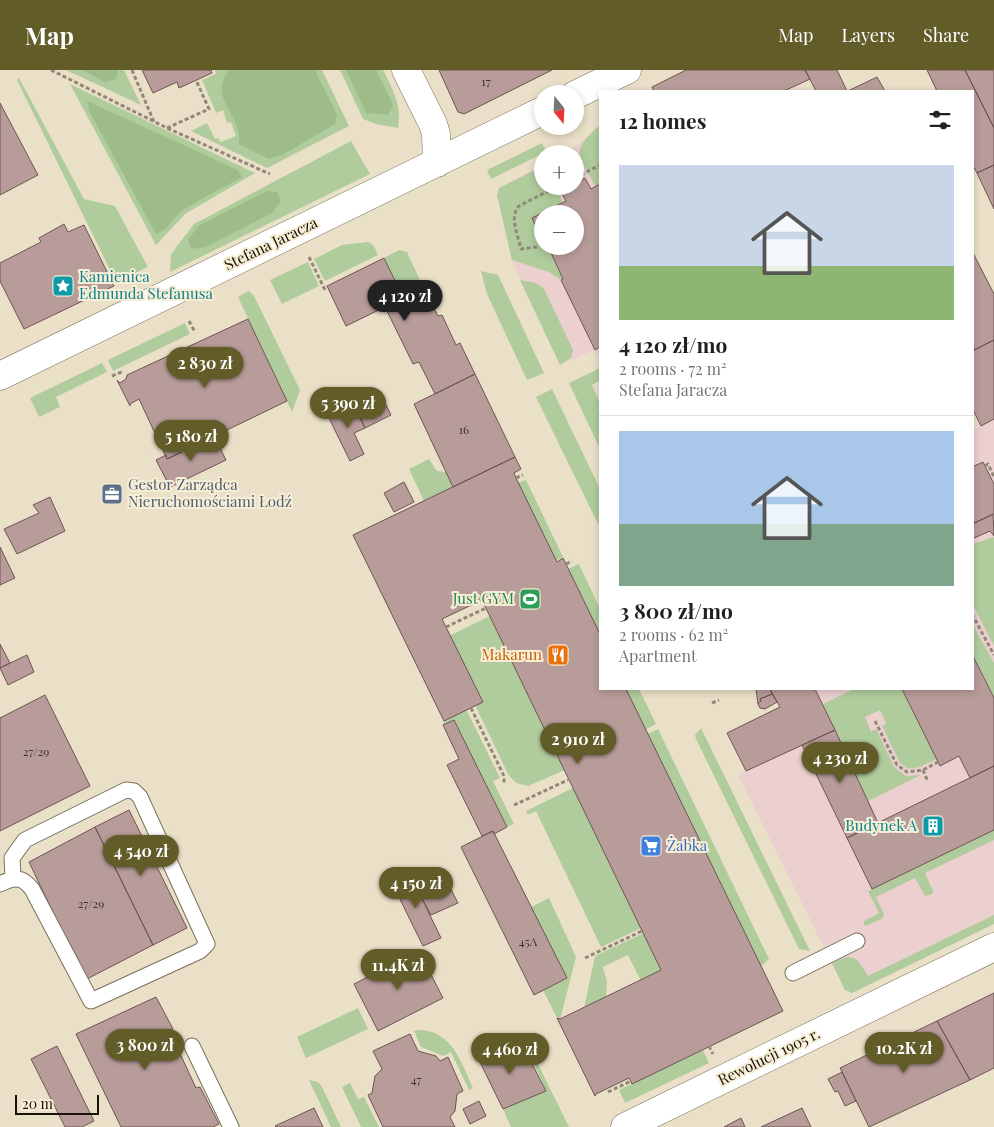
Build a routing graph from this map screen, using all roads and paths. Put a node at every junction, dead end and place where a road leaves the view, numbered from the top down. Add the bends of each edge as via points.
1 (50, 70) edge
2 (132, 70) edge
3 (406, 70) edge
4 (627, 70) edge
5 (196, 80) dead end
6 (584, 91) edge
7 (534, 115) edge
8 (154, 122) junction
9 (167, 128) junction
10 (438, 163) junction
11 (599, 166) edge
12 (584, 173) edge
13 (270, 174) dead end
14 (540, 195) edge
15 (534, 247) edge
16 (309, 257) dead end
17 (325, 290) dead end
18 (189, 321) dead end
19 (195, 332) dead end
20 (124, 371) dead end
21 (0, 376) edge
22 (112, 376) dead end
23 (985, 466) dead end
24 (523, 475) dead end
25 (994, 477) edge
26 (516, 478) dead end
27 (572, 561) dead end
28 (566, 564) dead end
29 (486, 608) dead end
30 (974, 618) edge
31 (446, 628) dead end
32 (994, 655) edge
33 (719, 700) dead end
34 (712, 704) dead end
35 (471, 708) dead end
36 (875, 721) dead end
37 (938, 762) dead end
38 (922, 770) junction
39 (568, 780) dead end
40 (928, 782) dead end
41 (504, 785) dead end
42 (514, 805) dead end
43 (7, 881) edge
44 (642, 931) dead end
45 (857, 941) dead end
46 (994, 947) edge
47 (585, 958) dead end
48 (792, 973) dead end
49 (192, 1046) dead end
50 (631, 1081) dead end
51 (608, 1092) dead end
52 (230, 1127) edge
53 (625, 1127) edge

1 - 8 path
2 - 8 path
3 - 10 street via 433,124
4 - 6 street
5 - 9 path via 209,109
7 - 10 street, Stefana Jaracza
8 - 9 path
9 - 13 path
10 - 21 street, Stefana Jaracza
11 - 12 path
14 - 15 path via 519,206 513,216 521,248
16 - 17 path
18 - 19 path
20 - 22 path
23 - 25 path via 988,464
24 - 26 path
27 - 28 path
29 - 31 path
30 - 32 path
33 - 34 path
35 - 41 path via 504,776
36 - 38 path via 897,765 907,772
37 - 38 path
38 - 40 path
39 - 42 path
43 - 43 lane via 25,880 32,889 91,1000 200,951 207,944 140,797 134,791 126,790 25,840 12,858
44 - 47 path
45 - 48 lane
46 - 53 street, Rewolucji 1905 r.
49 - 52 lane
50 - 51 path

